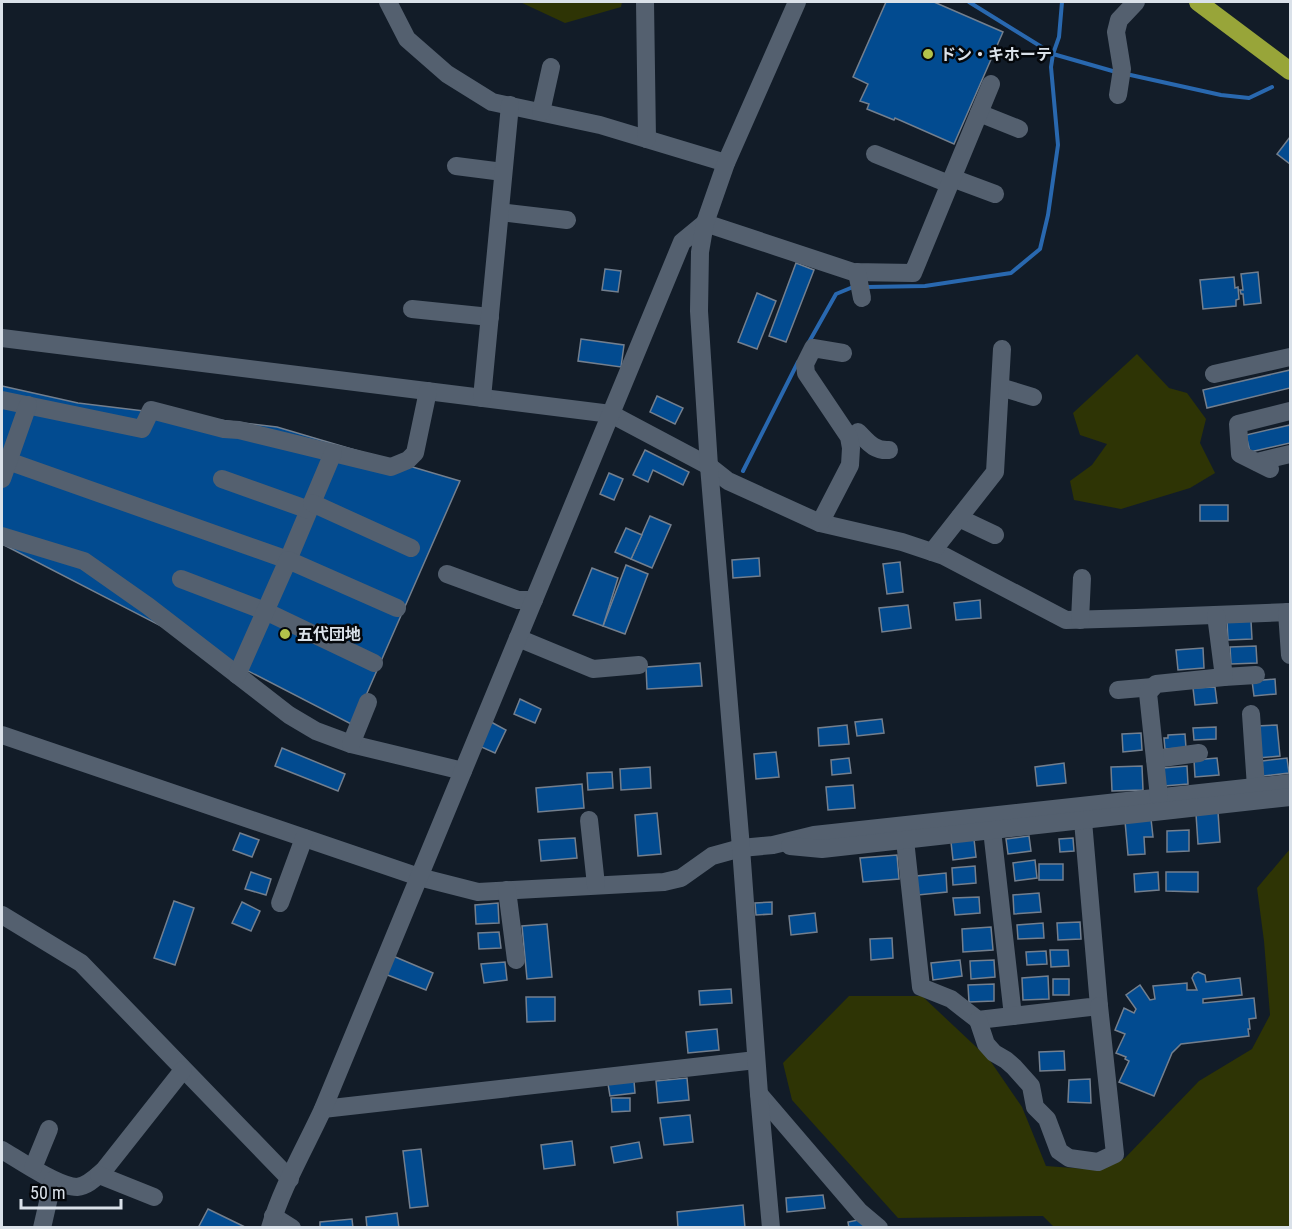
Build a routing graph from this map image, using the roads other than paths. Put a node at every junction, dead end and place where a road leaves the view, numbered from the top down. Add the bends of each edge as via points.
1 (388, 2) edge
2 (645, 2) edge
3 (797, 2) edge
4 (1136, 2) edge
5 (1198, 2) edge
6 (551, 67) dead end
7 (1290, 71) edge
8 (992, 84) dead end
9 (1118, 95) dead end
10 (510, 105) junction
11 (541, 112) junction
12 (979, 113) junction
13 (1019, 129) dead end
14 (646, 139) junction
15 (875, 154) dead end
16 (726, 163) junction
17 (456, 166) dead end
18 (503, 172) junction
19 (950, 181) junction
20 (995, 195) dead end
21 (500, 212) junction
22 (567, 220) dead end
23 (705, 223) junction
24 (412, 309) dead end
25 (490, 317) junction
26 (2, 338) edge
27 (1002, 349) dead end
28 (843, 353) dead end
29 (1290, 357) edge
30 (1214, 374) dead end
31 (1000, 387) junction
32 (428, 391) junction
33 (1033, 397) dead end
34 (482, 398) junction
35 (2, 400) edge
36 (28, 405) junction
37 (1290, 411) edge
38 (611, 414) junction
39 (858, 431) junction
40 (889, 450) dead end
41 (333, 453) junction
42 (1290, 454) edge
43 (5, 460) edge
44 (708, 466) junction
45 (2, 479) edge
46 (222, 479) dead end
47 (310, 507) junction
48 (959, 518) junction
49 (820, 523) junction
50 (995, 535) dead end
51 (2, 536) edge
52 (411, 548) dead end
53 (932, 552) junction
54 (288, 560) junction
55 (447, 574) dead end
56 (1082, 578) dead end
57 (181, 579) dead end
58 (534, 600) junction
59 (397, 608) dead end
60 (265, 611) junction
61 (1289, 612) edge
62 (1216, 615) junction
63 (1080, 620) junction
64 (518, 638) junction
65 (1290, 655) edge
66 (374, 663) dead end
67 (639, 665) dead end
68 (237, 675) junction
69 (1256, 675) dead end
70 (1224, 677) junction
71 (1153, 687) junction
72 (1118, 690) dead end
73 (368, 702) dead end
74 (1251, 714) dead end
75 (2, 735) edge
76 (351, 744) junction
77 (1199, 753) dead end
78 (1155, 759) junction
79 (463, 771) junction
80 (1290, 783) edge
81 (1256, 787) junction
82 (1159, 797) junction
83 (1290, 797) edge
84 (589, 820) dead end
85 (1083, 821) junction
86 (992, 830) junction
87 (304, 838) junction
88 (905, 840) junction
89 (773, 844) junction
90 (741, 848) junction
91 (419, 877) junction
92 (596, 885) junction
93 (507, 890) junction
94 (280, 903) dead end
95 (2, 915) edge
96 (516, 960) dead end
97 (1099, 1006) junction
98 (1013, 1016) junction
99 (978, 1020) junction
100 (756, 1059) junction
101 (183, 1070) junction
102 (759, 1094) junction
103 (323, 1109) junction
104 (49, 1129) dead end
105 (2, 1150) edge
106 (33, 1168) junction
107 (99, 1175) junction
108 (53, 1179) junction
109 (290, 1179) junction
110 (154, 1197) dead end
111 (272, 1222) edge
112 (42, 1227) edge
113 (292, 1227) edge
114 (771, 1227) edge
115 (879, 1227) edge

1 - 10 street via 407,39 447,75 492,102
2 - 14 street
3 - 16 street
4 - 9 street via 1119,20 1116,32 1121,73
5 - 7 highway
6 - 11 street
8 - 12 street
10 - 11 street
10 - 18 street
11 - 14 street
12 - 13 street
12 - 19 street
14 - 16 street
15 - 19 street
16 - 23 street
17 - 18 street
18 - 21 street
19 - 20 street
19 - 23 street via 913,273 860,286 853,272
21 - 22 street
21 - 25 street
23 - 38 street via 682,242
23 - 44 street via 700,252 699,311
24 - 25 street
25 - 34 street
26 - 32 street
27 - 31 street
28 - 39 street via 813,348 805,364 806,373
29 - 30 street
31 - 33 street
31 - 48 street via 995,472
32 - 34 street
32 - 41 street via 415,453 408,460 391,467
34 - 38 street
35 - 36 street
36 - 41 street via 142,429 150,410
36 - 43 street
37 - 42 street via 1238,424 1240,454 1263,466
38 - 44 street
38 - 58 street
39 - 40 street via 875,448
39 - 49 street via 849,465
41 - 47 street
43 - 45 street
43 - 54 street
44 - 49 street via 728,482
44 - 90 street
46 - 47 street
47 - 52 street
47 - 54 street
48 - 50 street
48 - 53 street
49 - 53 street
51 - 68 street via 84,561
53 - 63 street via 1066,620
54 - 59 street
54 - 60 street
55 - 58 street via 518,600
56 - 63 street
57 - 60 street
58 - 64 street
60 - 66 street
60 - 68 street
61 - 62 street
61 - 65 street
62 - 63 street
62 - 70 street
64 - 67 street via 593,669
64 - 79 street
68 - 76 street via 288,715
69 - 70 street
70 - 71 street
71 - 72 street
71 - 78 street via 1148,693
73 - 76 street
74 - 81 street
75 - 87 street
76 - 79 street
77 - 78 street
78 - 82 street
79 - 91 street
80 - 81 street
81 - 82 street
82 - 89 street via 814,835
83 - 85 street
84 - 92 street
85 - 86 street
85 - 97 street
86 - 88 street
86 - 98 street
87 - 91 street
87 - 94 street
88 - 89 street via 822,849
88 - 99 street via 921,987 951,999
89 - 90 street
90 - 92 street via 712,856 681,878
90 - 100 street
91 - 93 street via 478,892
91 - 103 street
92 - 93 street
93 - 96 street
95 - 101 street via 81,963
97 - 98 street
97 - 99 street via 1115,1154 1098,1162 1069,1158 1059,1151 1047,1119 1035,1107 1031,1086 986,1044
98 - 99 street
100 - 102 street
100 - 103 street
101 - 107 street
101 - 109 street
102 - 114 street
102 - 115 street via 861,1212
103 - 109 street
104 - 106 street
105 - 106 street
106 - 108 street
107 - 108 street via 78,1187
107 - 110 street
108 - 112 street
109 - 111 street
111 - 113 street

